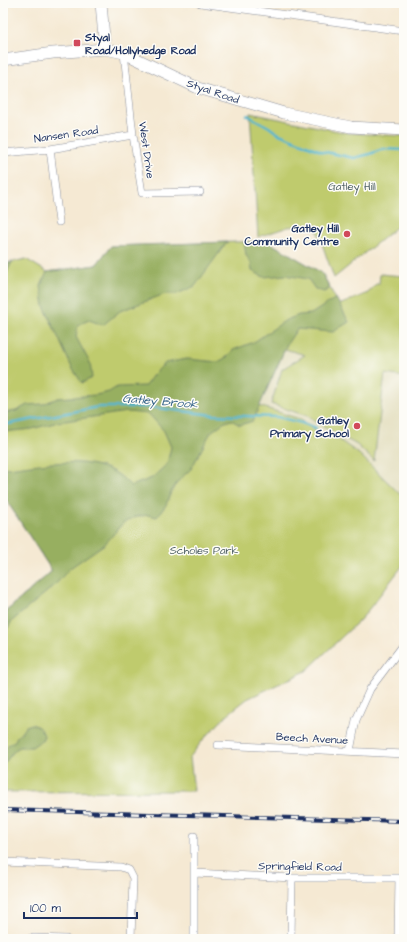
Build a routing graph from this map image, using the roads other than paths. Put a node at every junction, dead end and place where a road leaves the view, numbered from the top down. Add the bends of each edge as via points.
1 (101, 3) edge
2 (200, 3) edge
3 (404, 31) edge
4 (105, 49) junction
5 (124, 53) junction
6 (3, 60) edge
7 (404, 130) edge
8 (133, 135) junction
9 (50, 149) junction
10 (3, 153) edge
11 (200, 192) dead end
12 (59, 222) dead end
13 (404, 644) edge
14 (218, 745) dead end
15 (350, 751) junction
16 (404, 754) edge
17 (194, 836) dead end
18 (3, 862) edge
19 (195, 873) junction
20 (292, 878) junction
21 (402, 878) edge
22 (28, 939) edge
23 (66, 939) edge
24 (131, 939) edge
25 (194, 939) edge
26 (291, 939) edge
27 (398, 939) edge

1 - 4 main road
2 - 3 street
4 - 5 main road, Styal Road
4 - 6 main road, Styal Road
5 - 7 main road, Styal Road via 198,88 284,113 351,127
5 - 8 street, West Drive
8 - 9 street, Nansen Road
8 - 11 street, West Drive via 142,193
9 - 10 street, Nansen Road
9 - 12 street
13 - 15 street via 370,689 356,720
14 - 15 street, Beech Avenue
15 - 16 street, Beech Avenue
17 - 19 street
18 - 24 street via 121,867 129,870 133,878
19 - 20 street, Springfield Road
19 - 25 street
20 - 21 street, Springfield Road
20 - 26 street
21 - 27 street
22 - 23 street

